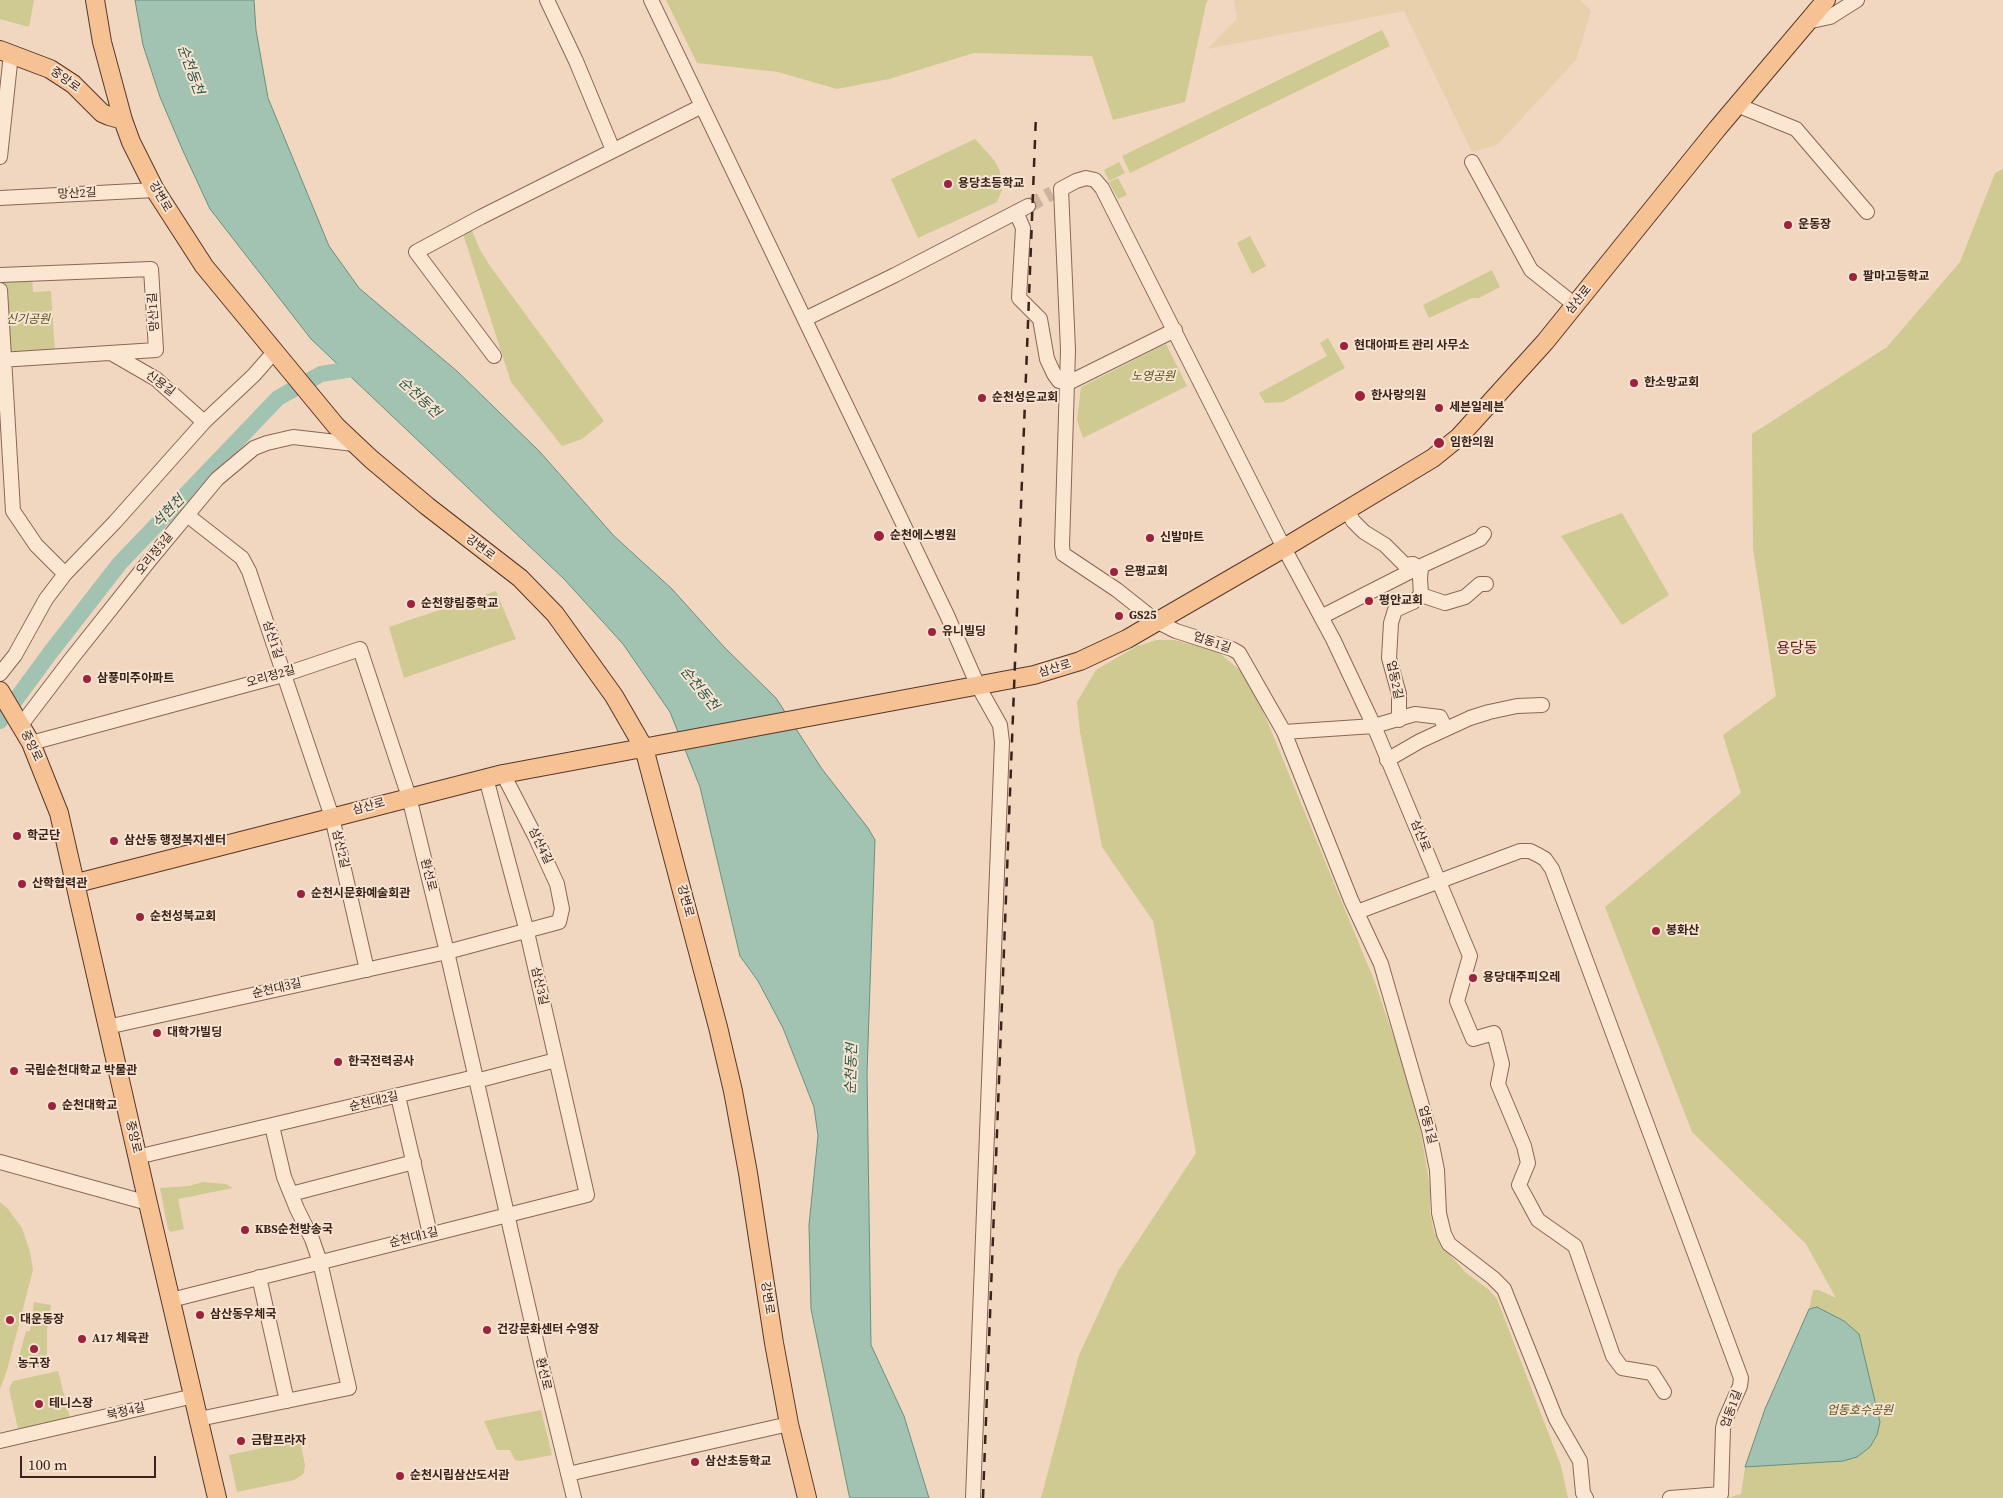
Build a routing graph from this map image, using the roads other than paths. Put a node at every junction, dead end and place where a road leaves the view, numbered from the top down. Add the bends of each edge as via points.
1 (95, 0) edge
2 (547, 0) edge
3 (651, 0) edge
4 (1826, 0) edge
5 (1857, 0) edge
6 (1807, 22) junction
7 (5, 52) edge
8 (1737, 105) junction
9 (702, 106) junction
10 (123, 120) junction
11 (613, 150) junction
12 (0, 157) edge
13 (1472, 162) dead end
14 (155, 190) junction
15 (0, 198) edge
16 (1867, 212) dead end
17 (0, 275) edge
18 (0, 290) edge
19 (1575, 305) junction
20 (805, 319) junction
21 (1175, 330) junction
22 (111, 353) junction
23 (494, 356) dead end
24 (279, 359) junction
25 (2, 360) edge
26 (1068, 383) junction
27 (204, 422) junction
28 (354, 444) junction
29 (1347, 509) junction
30 (187, 515) junction
31 (1484, 534) dead end
32 (1284, 548) junction
33 (1419, 567) junction
34 (65, 574) junction
35 (1486, 584) dead end
36 (1421, 595) junction
37 (1321, 617) junction
38 (1156, 621) junction
39 (0, 674) edge
40 (283, 675) junction
41 (978, 686) junction
42 (0, 691) edge
43 (1542, 705) dead end
44 (1399, 720) junction
45 (21, 724) junction
46 (1374, 726) junction
47 (1446, 729) junction
48 (1284, 732) junction
49 (31, 743) junction
50 (644, 748) junction
51 (1388, 760) junction
52 (504, 774) junction
53 (486, 778) junction
54 (409, 797) junction
55 (332, 817) junction
56 (1439, 880) junction
57 (77, 883) junction
58 (1357, 912) junction
59 (527, 932) junction
60 (447, 952) junction
61 (367, 970) junction
62 (107, 1027) junction
63 (556, 1060) junction
64 (475, 1079) junction
65 (398, 1096) junction
66 (272, 1126) junction
67 (137, 1157) junction
68 (0, 1162) edge
69 (414, 1162) junction
70 (291, 1194) junction
71 (148, 1203) junction
72 (508, 1215) junction
73 (430, 1234) junction
74 (320, 1262) junction
75 (260, 1277) junction
76 (171, 1300) junction
77 (1664, 1392) dead end
78 (194, 1396) junction
79 (287, 1401) junction
80 (199, 1419) junction
81 (789, 1424) junction
82 (0, 1441) edge
83 (568, 1474) junction
84 (217, 1498) edge
85 (574, 1498) edge
86 (807, 1498) edge
87 (973, 1498) edge
88 (1586, 1498) edge
89 (1670, 1498) edge

1 - 10 main road, 강변로 via 102,42
2 - 11 street
3 - 9 street
4 - 6 main road, 삼산로
5 - 6 street via 1830,17
6 - 8 main road, 삼산로
7 - 10 main road, 중앙로 via 50,69 73,84 102,113
7 - 12 street
8 - 16 street via 1796,128
8 - 19 main road, 삼산로
9 - 11 street
9 - 20 street
10 - 14 main road, 강변로
11 - 23 street via 416,252
13 - 19 street via 1531,270
14 - 15 street, 망산2길
14 - 24 main road, 강변로 via 204,266
17 - 22 street, 망산1길 via 151,269 156,350
18 - 25 street
19 - 29 main road, 삼산로 via 1459,437 1433,458
20 - 26 street via 1022,209 1019,298 1040,319 1050,366 1059,381
20 - 41 street
21 - 26 street
21 - 26 street via 1102,188 1095,180 1086,178 1057,191
21 - 32 street
22 - 25 street, 망산1길
22 - 27 street, 신용길 via 156,380
24 - 27 street via 254,375
24 - 28 main road, 강변로
25 - 34 street via 13,511 36,545
26 - 38 street, 업동1길 via 1063,554
27 - 34 street
28 - 30 street, 오리정3길 via 293,437 254,448 217,479
28 - 50 main road, 강변로 via 520,578 556,614 614,696
29 - 32 main road, 삼산로
29 - 33 street via 1352,521 1364,532 1385,545 1405,565
30 - 40 street, 삼산1길 via 242,558
30 - 45 street, 오리정3길
31 - 33 street
32 - 37 street, 삼산로
32 - 38 main road, 삼산로
33 - 36 street
33 - 37 street
34 - 39 street via 46,599 15,656
35 - 36 street via 1480,584 1465,597 1445,603
36 - 44 street, 업동2길 via 1395,610 1391,623 1389,658 1398,694
37 - 46 street, 삼산로
38 - 41 main road, 삼산로 via 1080,661 1034,675
38 - 48 street, 업동1길 via 1239,653
40 - 49 street, 오리정2길
40 - 54 street, 오리정2길 via 360,649
40 - 55 street, 삼산1길
41 - 50 main road, 삼산로
41 - 87 street via 998,718 1002,742
42 - 45 main road, 중앙로
43 - 47 street via 1489,712
44 - 46 street
44 - 47 street via 1415,714 1440,717
45 - 49 main road, 중앙로
46 - 48 street
46 - 51 street, 삼산로
47 - 51 street
48 - 58 street, 업동1길
49 - 57 main road, 중앙로 via 59,813
50 - 52 main road, 삼산로
50 - 81 main road, 강변로 via 733,1091
51 - 56 street, 삼산로
52 - 53 main road, 삼산로
52 - 59 street, 삼산4길 via 557,884 562,909 559,922
53 - 54 main road, 삼산로
53 - 59 street, 삼산3길
54 - 55 main road, 삼산로
54 - 60 street, 환선로
55 - 57 main road, 삼산로
55 - 61 street, 삼산2길
56 - 58 street
56 - 77 street, 삼산로 via 1470,956 1457,1001 1473,1039 1494,1033 1502,1064 1498,1084 1524,1146 1528,1164 1519,1185 1538,1220 1575,1246 1613,1356 1622,1368 1652,1373
56 - 89 street, 업동1길 via 1530,851 1545,860 1552,869 1741,1378 1723,1428 1721,1494
57 - 62 main road, 중앙로
58 - 88 street, 업동1길 via 1381,964 1429,1130 1438,1170 1439,1212 1444,1234 1449,1244 1504,1289 1556,1419 1580,1461
59 - 60 street
59 - 63 street, 삼산3길
60 - 61 street, 순천대3길
60 - 64 street, 환선로
61 - 62 street, 순천대3길
62 - 67 main road, 중앙로
63 - 64 street
63 - 72 street, 삼산3길 via 587,1195
64 - 65 street, 순천대2길
64 - 72 street, 환선로
65 - 66 street, 순천대2길
65 - 69 street
66 - 67 street, 순천대2길
66 - 70 street
67 - 71 main road, 중앙로
68 - 71 street
69 - 70 street
69 - 73 street
70 - 74 street
71 - 76 main road, 중앙로
72 - 73 street, 순천대1길
72 - 83 street, 환선로
73 - 74 street, 순천대1길
74 - 75 street, 순천대1길
74 - 79 street via 348,1388
75 - 76 street, 순천대1길
75 - 79 street
76 - 78 main road, 중앙로
78 - 80 main road, 중앙로
78 - 82 street, 북정4길
79 - 80 street
80 - 84 main road, 중앙로
81 - 83 street
81 - 86 main road, 강변로
83 - 85 street, 환선로

